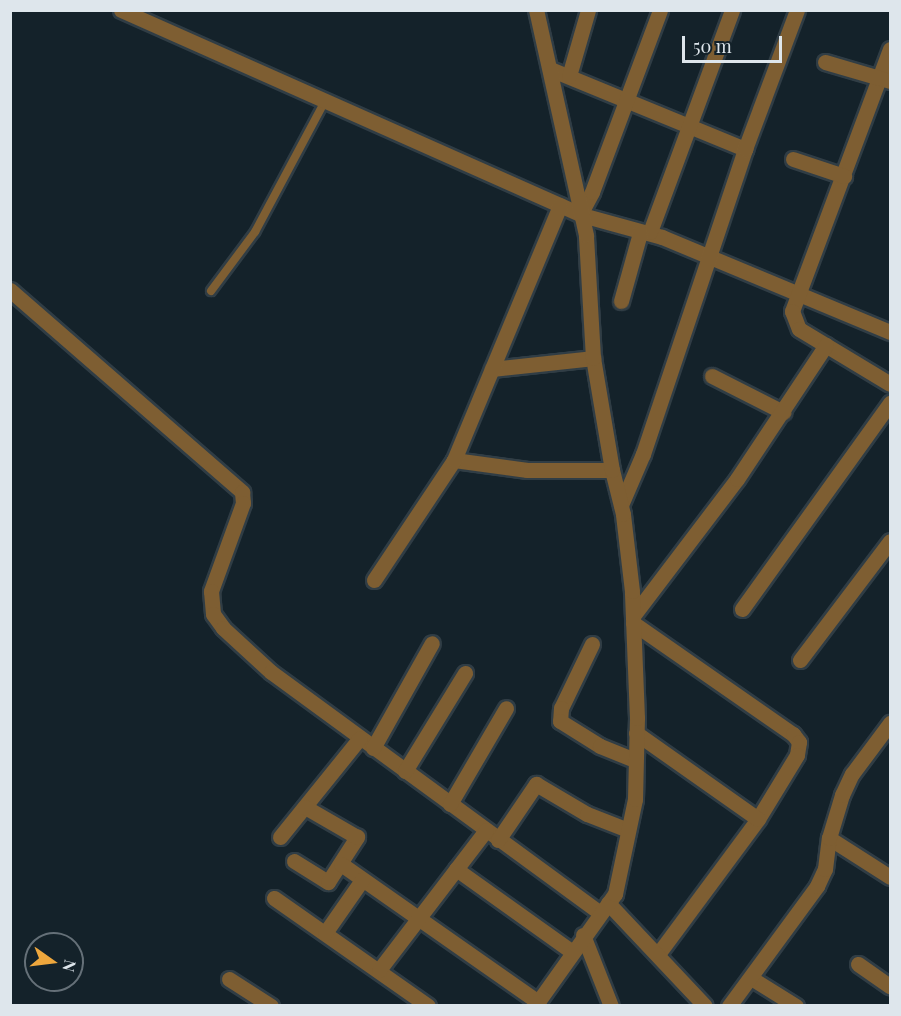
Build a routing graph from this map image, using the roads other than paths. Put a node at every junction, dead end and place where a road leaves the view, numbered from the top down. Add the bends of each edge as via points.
1 (121, 10) edge
2 (536, 10) edge
3 (588, 10) edge
4 (660, 10) edge
5 (732, 10) edge
6 (797, 10) edge
7 (891, 49) edge
8 (825, 62) dead end
9 (550, 69) junction
10 (569, 76) junction
11 (885, 80) edge
12 (628, 99) junction
13 (325, 101) junction
14 (690, 125) junction
15 (745, 149) junction
16 (793, 159) dead end
17 (844, 176) junction
18 (560, 205) junction
19 (582, 213) junction
20 (645, 232) junction
21 (709, 256) junction
22 (10, 290) edge
23 (211, 291) dead end
24 (797, 292) junction
25 (621, 301) dead end
26 (891, 332) edge
27 (826, 345) junction
28 (593, 358) junction
29 (492, 369) junction
30 (712, 376) dead end
31 (891, 384) edge
32 (891, 403) edge
33 (783, 412) junction
34 (453, 460) junction
35 (612, 470) junction
36 (621, 506) junction
37 (891, 541) edge
38 (374, 580) dead end
39 (742, 609) dead end
40 (633, 620) junction
41 (432, 643) dead end
42 (592, 644) dead end
43 (800, 660) dead end
44 (465, 673) dead end
45 (506, 708) dead end
46 (891, 723) edge
47 (636, 734) junction
48 (360, 738) junction
49 (373, 748) junction
50 (636, 760) junction
51 (405, 771) junction
52 (450, 804) junction
53 (305, 807) junction
54 (758, 819) junction
55 (486, 830) junction
56 (628, 831) junction
57 (280, 837) dead end
58 (829, 838) junction
59 (498, 840) junction
60 (294, 861) dead end
61 (341, 864) junction
62 (456, 869) junction
63 (891, 877) edge
64 (362, 880) junction
65 (274, 898) dead end
66 (604, 908) junction
67 (417, 920) junction
68 (325, 933) junction
69 (583, 935) junction
70 (571, 951) junction
71 (658, 954) junction
72 (858, 964) dead end
73 (379, 970) junction
74 (751, 978) junction
75 (229, 979) dead end
76 (891, 986) edge
77 (537, 1004) edge
78 (271, 1005) edge
79 (428, 1005) edge
80 (611, 1005) edge
81 (705, 1005) edge
82 (729, 1005) edge
83 (796, 1005) edge

1 - 13 street
2 - 9 street
3 - 10 street
4 - 12 street
5 - 14 street
6 - 15 street
7 - 11 street
8 - 11 street
9 - 10 street
9 - 19 street
10 - 12 street
11 - 17 street
12 - 14 street
12 - 19 street
13 - 18 street
13 - 23 lane via 255,232
14 - 15 street
14 - 20 street
15 - 21 street
16 - 17 street
17 - 24 street
18 - 19 street
18 - 29 street
19 - 20 street
19 - 28 street
20 - 21 street
20 - 25 street
21 - 24 street
21 - 36 street via 644,454
22 - 48 street via 242,492 243,503 211,591 213,614 271,672
24 - 26 street
24 - 27 street via 792,311 795,324
27 - 31 street
27 - 33 street
28 - 29 street
28 - 35 street
29 - 34 street
30 - 33 street
32 - 39 street
33 - 40 street
34 - 35 street via 527,470
34 - 38 street
35 - 36 street
36 - 40 street
37 - 43 street
40 - 47 street
40 - 54 street via 798,738 797,754
41 - 49 street
42 - 50 street via 561,708 560,721 600,746
44 - 51 street
45 - 52 street
46 - 58 street via 852,774
47 - 50 street
47 - 54 street
48 - 49 street
48 - 53 street
49 - 51 street
50 - 56 street
51 - 52 street
52 - 55 street
53 - 57 street
53 - 61 street via 357,837
54 - 71 street
55 - 59 street
55 - 62 street
56 - 59 street via 587,814 536,784
56 - 66 street via 615,894
58 - 63 street
58 - 74 street via 827,858 817,885
59 - 66 street
60 - 61 street via 328,882
61 - 64 street
62 - 67 street
62 - 70 street
64 - 67 street
64 - 68 street
65 - 68 street
66 - 69 street
66 - 71 street
67 - 73 street
67 - 77 street
68 - 73 street
69 - 70 street
69 - 80 street
70 - 77 street
71 - 81 street
72 - 76 street
73 - 79 street
74 - 82 street
74 - 83 street
75 - 78 street

